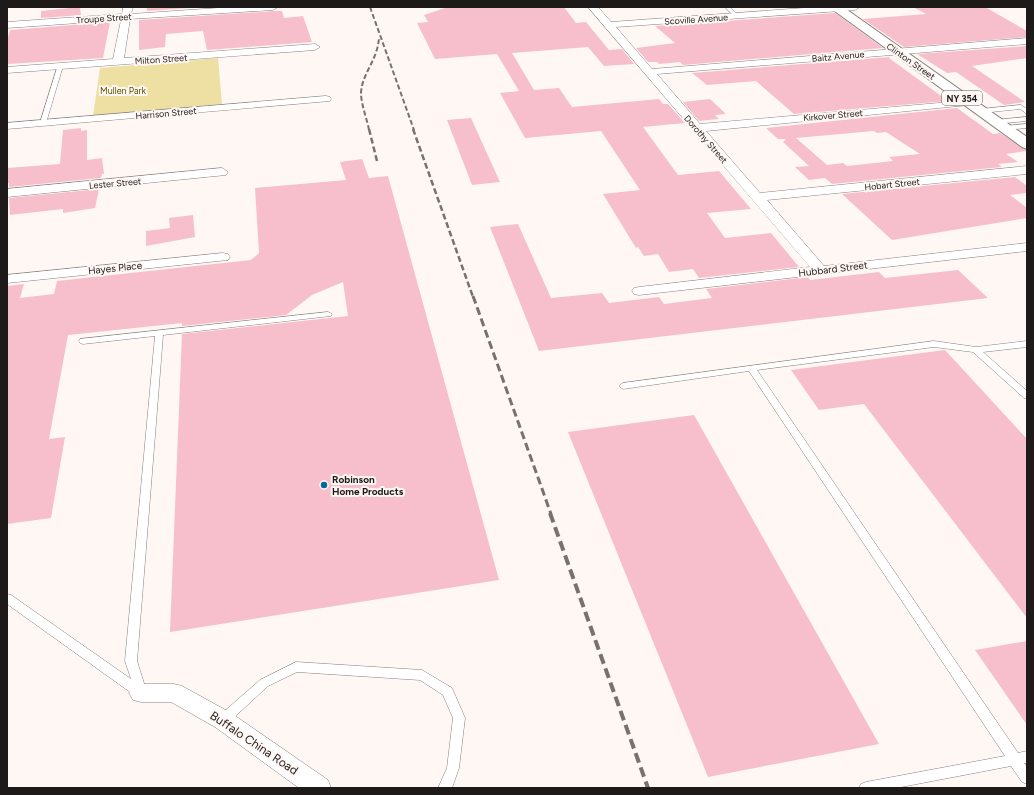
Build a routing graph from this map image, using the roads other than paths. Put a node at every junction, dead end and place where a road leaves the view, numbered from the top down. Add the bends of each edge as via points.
1 (273, 7) edge
2 (594, 7) edge
3 (727, 7) edge
4 (855, 7) edge
5 (836, 8) edge
6 (127, 12) edge
7 (737, 16) junction
8 (7, 25) edge
9 (608, 25) junction
10 (1027, 41) edge
11 (315, 47) dead end
12 (897, 52) junction
13 (118, 62) junction
14 (60, 66) junction
15 (7, 70) edge
16 (649, 72) junction
17 (326, 99) dead end
18 (969, 102) junction
19 (981, 111) junction
20 (1027, 112) edge
21 (1027, 119) edge
22 (43, 123) junction
23 (1001, 125) junction
24 (7, 126) edge
25 (1027, 126) edge
26 (696, 128) junction
27 (1027, 144) edge
28 (1027, 170) edge
29 (222, 172) dead end
30 (7, 193) edge
31 (758, 198) junction
32 (1027, 247) edge
33 (223, 257) dead end
34 (820, 270) junction
35 (7, 280) edge
36 (639, 291) dead end
37 (328, 314) dead end
38 (159, 332) junction
39 (83, 341) dead end
40 (1027, 344) edge
41 (976, 350) junction
42 (751, 368) junction
43 (623, 386) dead end
44 (1027, 396) edge
45 (7, 598) edge
46 (141, 693) junction
47 (223, 720) junction
48 (1021, 758) edge
49 (1027, 778) edge
50 (319, 788) edge
51 (445, 788) edge
52 (866, 788) edge

1 - 6 street, Troupe Street
2 - 9 street, Dorothy Street
3 - 7 lane
4 - 5 street, Scoville Avenue
5 - 7 street, Scoville Avenue
5 - 12 main road, Clinton Street / NY 354
6 - 8 street, Troupe Street
6 - 13 street
7 - 9 street, Scoville Avenue
9 - 16 street, Dorothy Street
10 - 12 street, Baitz Avenue
11 - 13 street, Milton Street
12 - 16 street, Baitz Avenue
12 - 18 main road, Clinton Street / NY 354
13 - 14 street, Milton Street
14 - 15 street, Milton Street
14 - 22 lane
16 - 26 street, Dorothy Street
17 - 22 street, Harrison Street
18 - 19 main road, Clinton Street / NY 354
18 - 26 street, Kirkover Street
19 - 20 lane via 1021,107
19 - 23 main road, Clinton Street / NY 354
21 - 23 lane
22 - 24 street, Harrison Street
23 - 25 lane
23 - 27 main road, Clinton Street / NY 354
26 - 31 street, Dorothy Street
28 - 31 street, Hobart Street
29 - 30 street, Lester Street
31 - 34 street, Dorothy Street
32 - 34 street, Hubbard Street
33 - 35 street, Hayes Place
34 - 36 street, Hubbard Street
37 - 38 lane
38 - 39 lane
38 - 46 lane via 130,662
40 - 41 lane
41 - 42 lane via 934,344
41 - 44 lane
42 - 43 lane
42 - 48 lane
45 - 46 lane
46 - 47 street, Buffalo China Road via 174,693
47 - 50 street, Buffalo China Road
47 - 51 lane via 264,683 296,667 422,674 448,692 460,718 454,768
48 - 49 lane
48 - 52 lane

